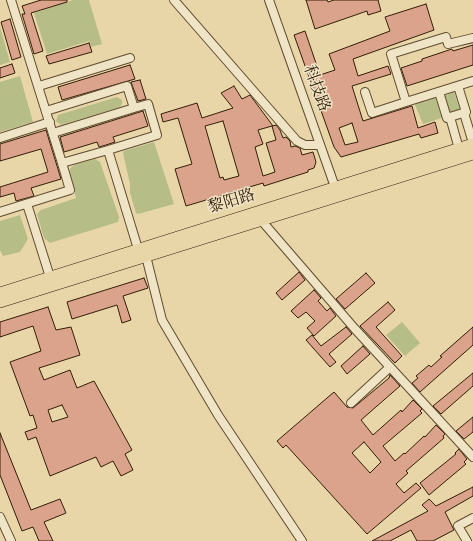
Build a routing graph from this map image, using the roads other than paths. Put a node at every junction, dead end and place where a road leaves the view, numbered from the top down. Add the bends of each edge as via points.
1 (11, 0) edge
2 (174, 0) edge
3 (269, 0) edge
4 (473, 38) edge
5 (130, 58) dead end
6 (473, 82) edge
7 (39, 86) junction
8 (458, 86) junction
9 (365, 92) dead end
10 (439, 92) junction
11 (406, 102) junction
12 (134, 108) junction
13 (46, 111) junction
14 (464, 113) junction
15 (450, 117) junction
16 (50, 122) junction
17 (53, 133) junction
18 (0, 138) edge
19 (473, 143) edge
20 (320, 145) junction
21 (459, 148) junction
22 (108, 150) junction
23 (473, 154) edge
24 (62, 164) junction
25 (335, 188) junction
26 (27, 204) junction
27 (0, 212) edge
28 (261, 220) junction
29 (142, 253) junction
30 (50, 277) junction
31 (0, 293) edge
32 (0, 302) edge
33 (390, 367) junction
34 (351, 403) dead end
35 (473, 457) edge
36 (0, 517) edge
37 (473, 518) edge
38 (11, 541) edge
39 (302, 541) edge
40 (467, 541) edge

1 - 7 street
2 - 20 street via 297,141 305,145
3 - 20 street, 科技路
4 - 11 street via 448,44 446,37 391,54
5 - 7 street
6 - 8 street
7 - 13 street
8 - 10 street
8 - 14 street via 466,112
9 - 11 street via 372,113
10 - 11 street
10 - 15 street via 447,118
12 - 13 street via 127,86
12 - 17 street
12 - 22 street via 148,104 157,135
13 - 16 street
14 - 15 street
14 - 19 street
15 - 21 street
16 - 17 street
16 - 18 street
17 - 24 street
19 - 21 main road, 黎阳路
20 - 25 street, 科技路
21 - 25 main road, 黎阳路
22 - 24 street
22 - 29 street
23 - 28 main road, 黎阳路
24 - 26 street via 70,190
25 - 29 main road, 黎阳路
26 - 27 street
26 - 30 street
28 - 29 main road, 黎阳路
28 - 33 street
29 - 30 main road, 黎阳路
29 - 32 main road, 黎阳路
29 - 39 street via 162,320 218,415
30 - 31 main road, 黎阳路
33 - 34 street
33 - 35 street
36 - 38 street
37 - 40 street via 458,526

